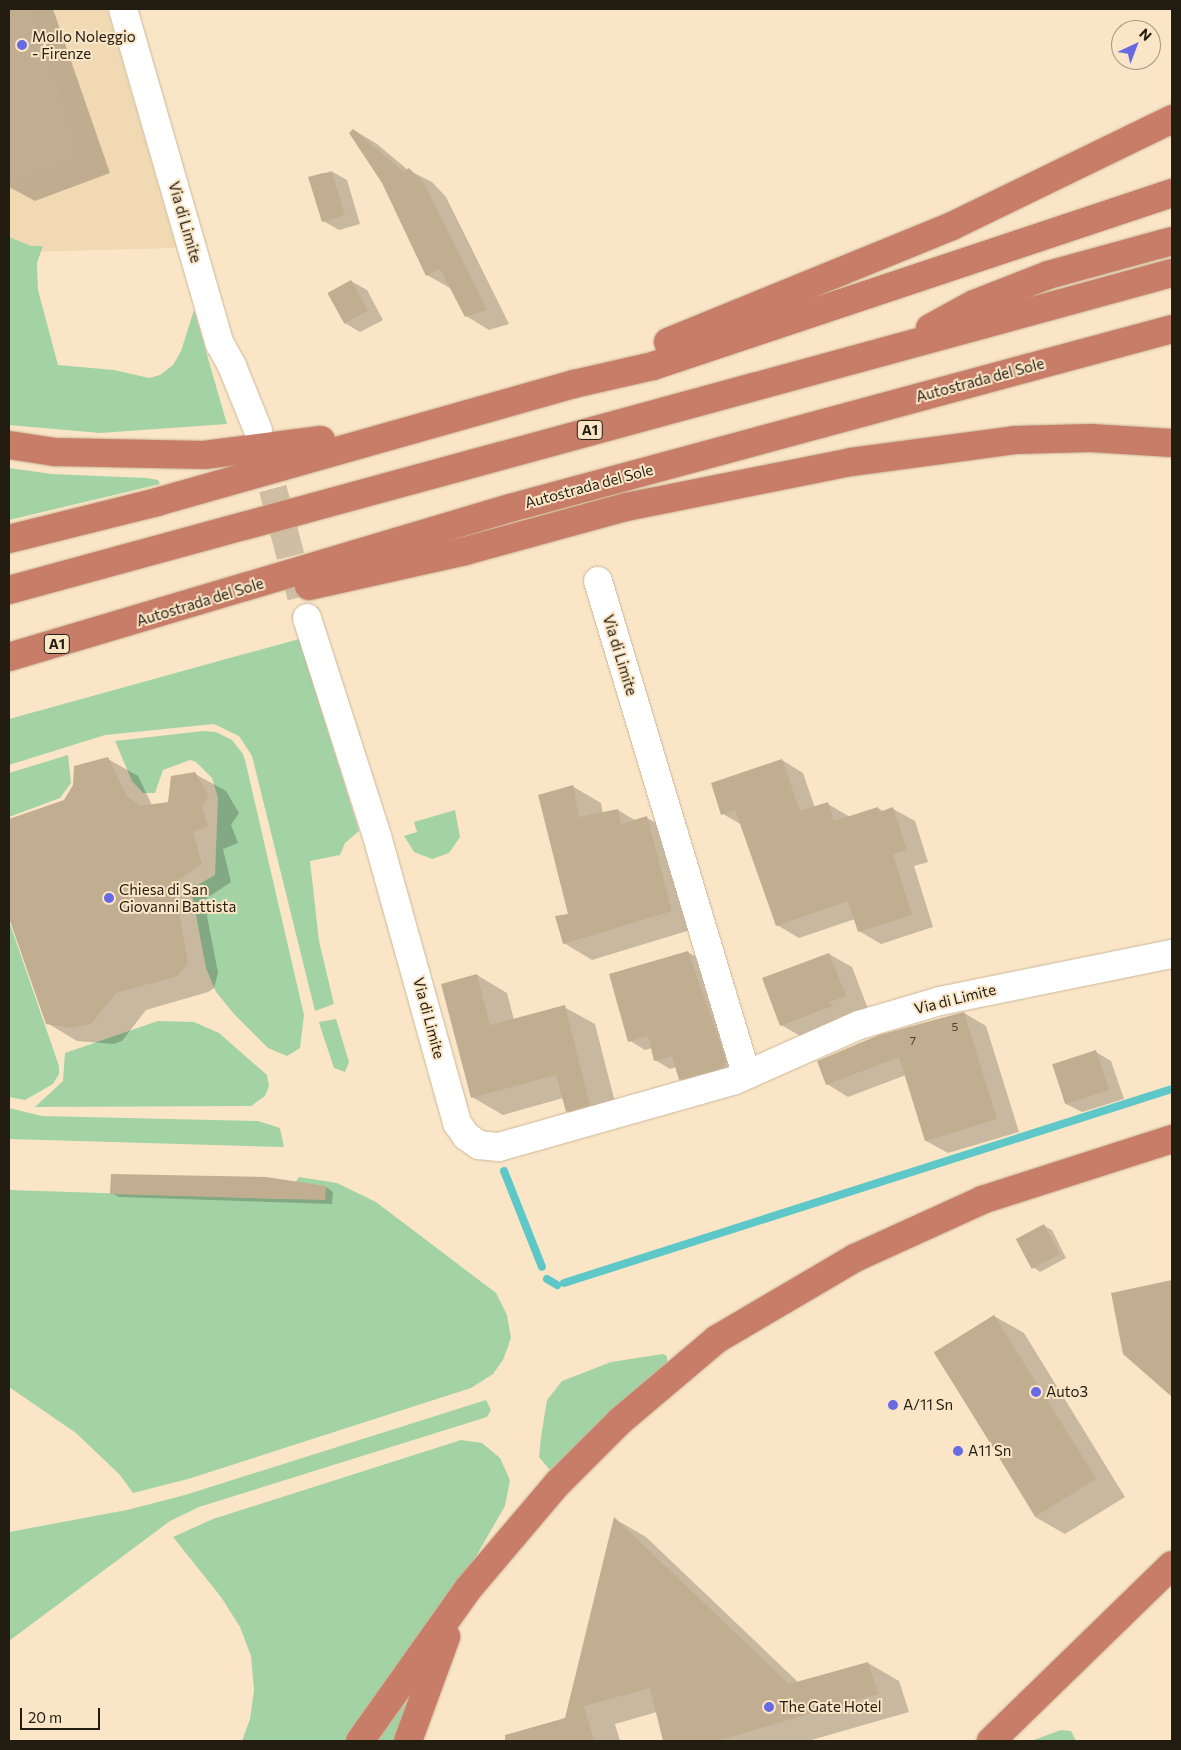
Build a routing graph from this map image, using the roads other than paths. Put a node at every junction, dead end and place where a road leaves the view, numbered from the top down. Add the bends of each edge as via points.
1 (124, 9) edge
2 (1172, 119) edge
3 (1172, 193) edge
4 (1172, 240) edge
5 (1172, 273) edge
6 (1172, 329) edge
7 (859, 358) junction
8 (574, 384) junction
9 (409, 428) junction
10 (258, 430) tunnel mouth
11 (1172, 443) edge
12 (9, 445) edge
13 (9, 539) edge
14 (598, 581) dead end
15 (9, 590) edge
16 (307, 618) tunnel mouth
17 (105, 631) junction
18 (9, 657) edge
19 (1172, 954) edge
20 (746, 1074) junction
21 (1172, 1138) edge
22 (1172, 1565) edge
23 (458, 1605) junction
24 (360, 1741) edge
25 (408, 1741) edge
26 (991, 1741) edge

1 - 10 street, Via di Limite via 220,344
2 - 8 highway via 952,226
3 - 8 highway via 653,366
4 - 7 highway via 1048,275 974,304 924,332
5 - 7 highway, A1
6 - 17 highway, Autostrada del Sole / A1 via 510,508
7 - 15 highway, A1
8 - 9 highway
9 - 12 highway via 204,455 73,453
9 - 13 highway via 157,502
11 - 17 highway via 1091,438 1015,440 851,462 626,507 465,551
14 - 20 street, Via di Limite
16 - 20 street, Via di Limite via 377,836 457,1123 466,1136 479,1145 499,1146 733,1081
17 - 18 highway, Autostrada del Sole / A1
19 - 20 street, Via di Limite via 940,1001 859,1025
21 - 23 highway via 982,1200 855,1258 717,1340 620,1421 558,1483
22 - 26 highway
23 - 24 highway
23 - 25 highway

